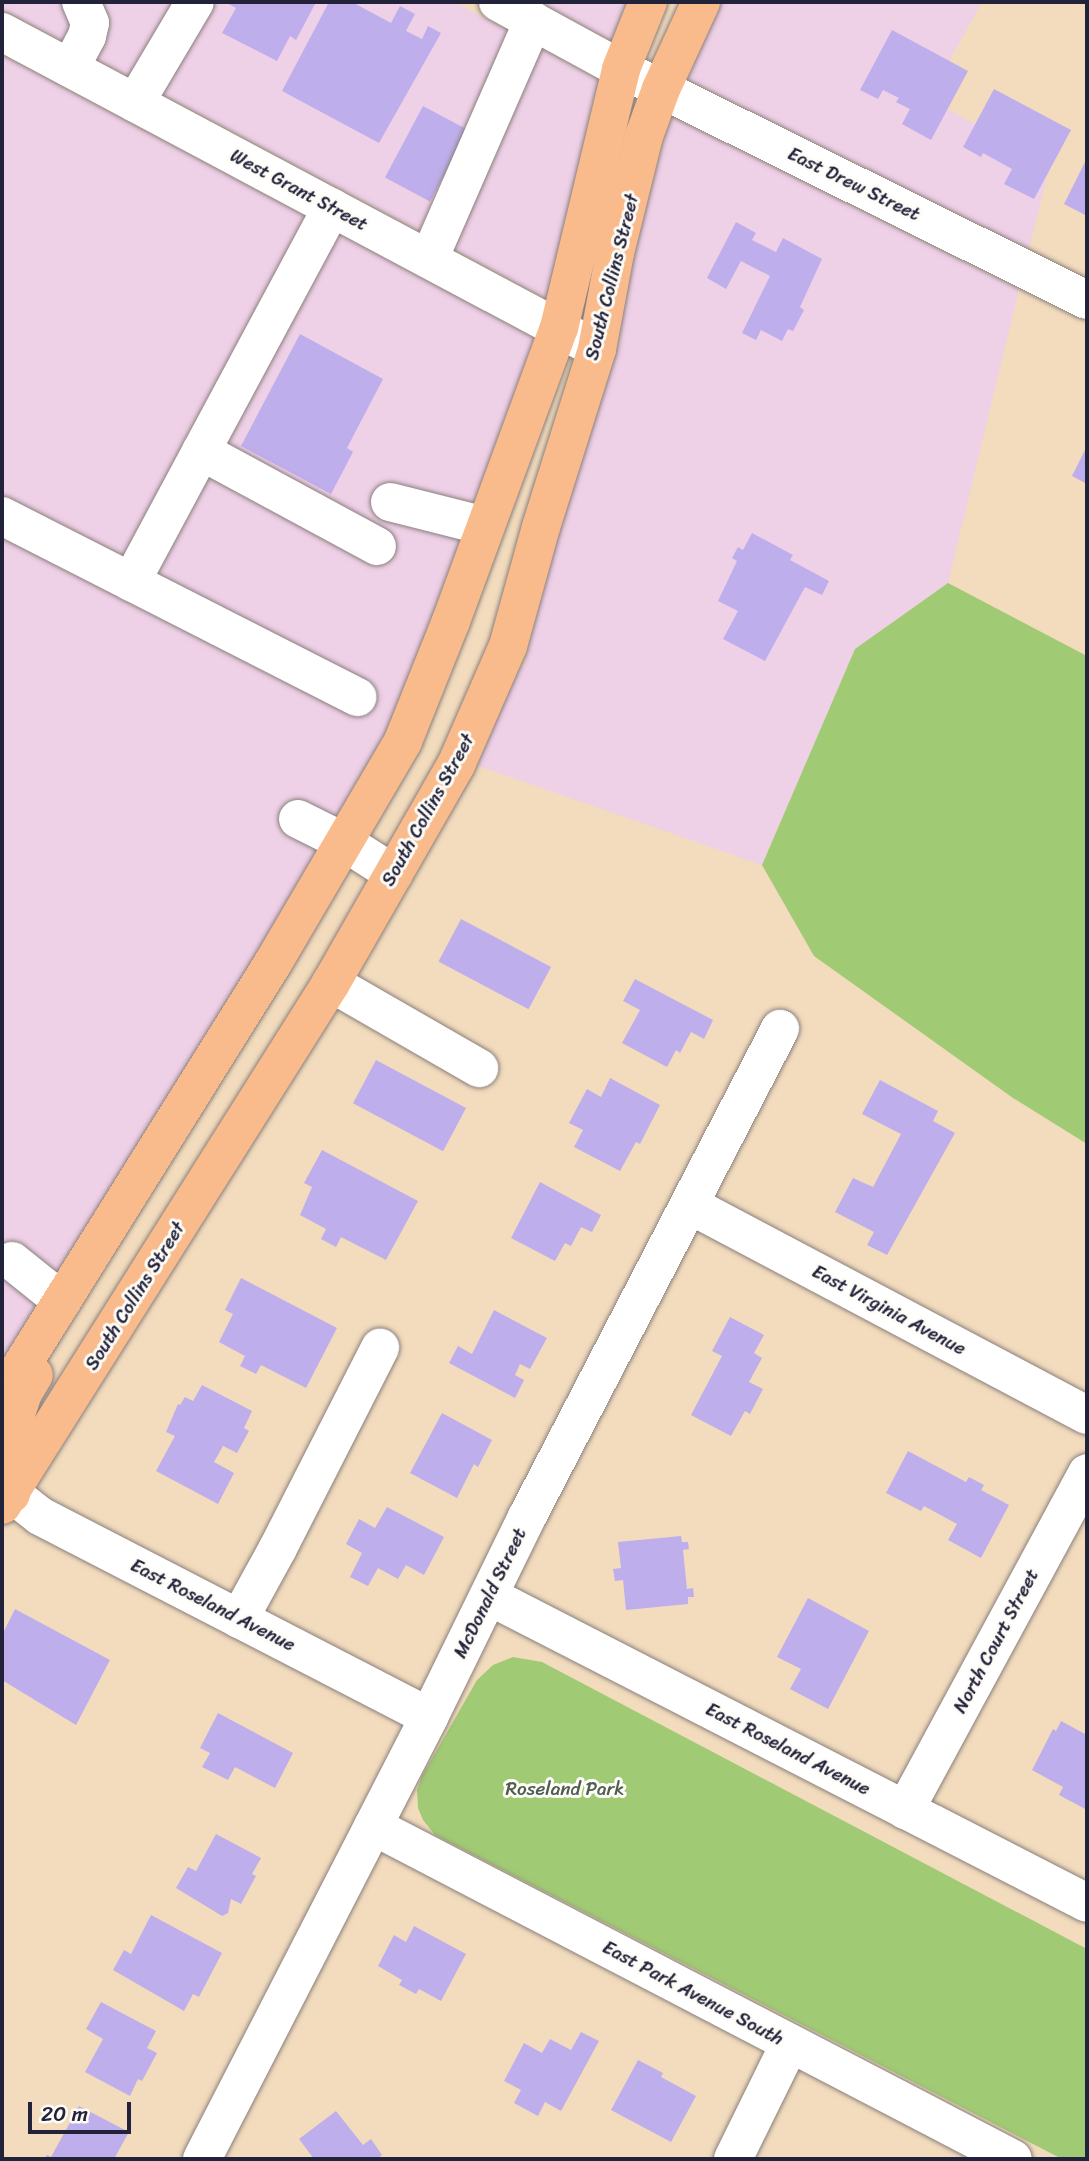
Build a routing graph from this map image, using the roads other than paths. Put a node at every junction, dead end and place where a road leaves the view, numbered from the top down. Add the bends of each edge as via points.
1 (81, 2) edge
2 (195, 2) edge
3 (498, 2) edge
4 (648, 2) edge
5 (701, 2) edge
6 (533, 21) junction
7 (2, 32) edge
8 (70, 68) junction
9 (621, 69) junction
10 (661, 89) junction
11 (135, 103) junction
12 (332, 207) junction
13 (429, 259) junction
14 (1087, 300) edge
15 (559, 328) junction
16 (597, 349) junction
17 (201, 451) junction
18 (390, 502) dead end
19 (2, 516) edge
20 (485, 526) junction
21 (377, 546) dead end
22 (131, 582) junction
23 (508, 646) junction
24 (358, 696) dead end
25 (298, 819) dead end
26 (344, 842) junction
27 (394, 874) junction
28 (331, 983) junction
29 (780, 1029) dead end
30 (479, 1068) dead end
31 (136, 1182) junction
32 (690, 1205) junction
33 (12, 1261) dead end
34 (62, 1301) junction
35 (380, 1348) dead end
36 (2, 1397) edge
37 (1087, 1415) edge
38 (1087, 1473) edge
39 (5, 1495) edge
40 (489, 1596) junction
41 (239, 1619) junction
42 (429, 1717) junction
43 (905, 1810) junction
44 (373, 1826) junction
45 (1087, 1903) edge
46 (790, 2043) junction
47 (202, 2159) edge
48 (733, 2159) edge
49 (1013, 2159) edge

1 - 8 street via 90,23
2 - 11 street
3 - 6 street, East Drew Street
4 - 9 main road, South Collins Street
5 - 10 main road, South Collins Street
6 - 9 street, East Drew Street
6 - 13 street
7 - 8 street, West Grant Street
8 - 11 street, West Grant Street
9 - 10 street, East Drew Street
9 - 15 main road, South Collins Street
10 - 14 street, East Drew Street
10 - 16 main road, South Collins Street via 644,136 615,253
11 - 12 street, West Grant Street
12 - 13 street, West Grant Street
12 - 17 street
13 - 15 street, West Grant Street
15 - 16 street, West Grant Street
15 - 20 main road, South Collins Street
15 - 23 main road via 558,370 527,506
16 - 23 main road, South Collins Street
17 - 21 street
17 - 22 street
18 - 20 street
19 - 22 street
20 - 26 main road, South Collins Street via 402,741
22 - 24 street
23 - 27 main road, South Collins Street via 456,765
25 - 26 street
26 - 27 street
26 - 31 main road, South Collins Street
27 - 28 main road, South Collins Street
28 - 30 street
28 - 39 main road, South Collins Street
29 - 32 street, McDonald Street
31 - 34 main road, South Collins Street
31 - 39 main road via 66,1325 23,1393 8,1437
32 - 37 street, East Virginia Avenue
32 - 40 street, McDonald Street
33 - 34 street
34 - 36 main road, South Collins Street
35 - 41 street
38 - 43 street, North Court Street
39 - 41 street, East Roseland Avenue
40 - 42 street, McDonald Street
40 - 43 street, East Roseland Avenue
41 - 42 street, East Roseland Avenue
42 - 44 street, McDonald Street
43 - 45 street, East Roseland Avenue
44 - 46 street, East Park Avenue South
44 - 47 street, McDonald Street
46 - 48 street
46 - 49 street, East Park Avenue South

